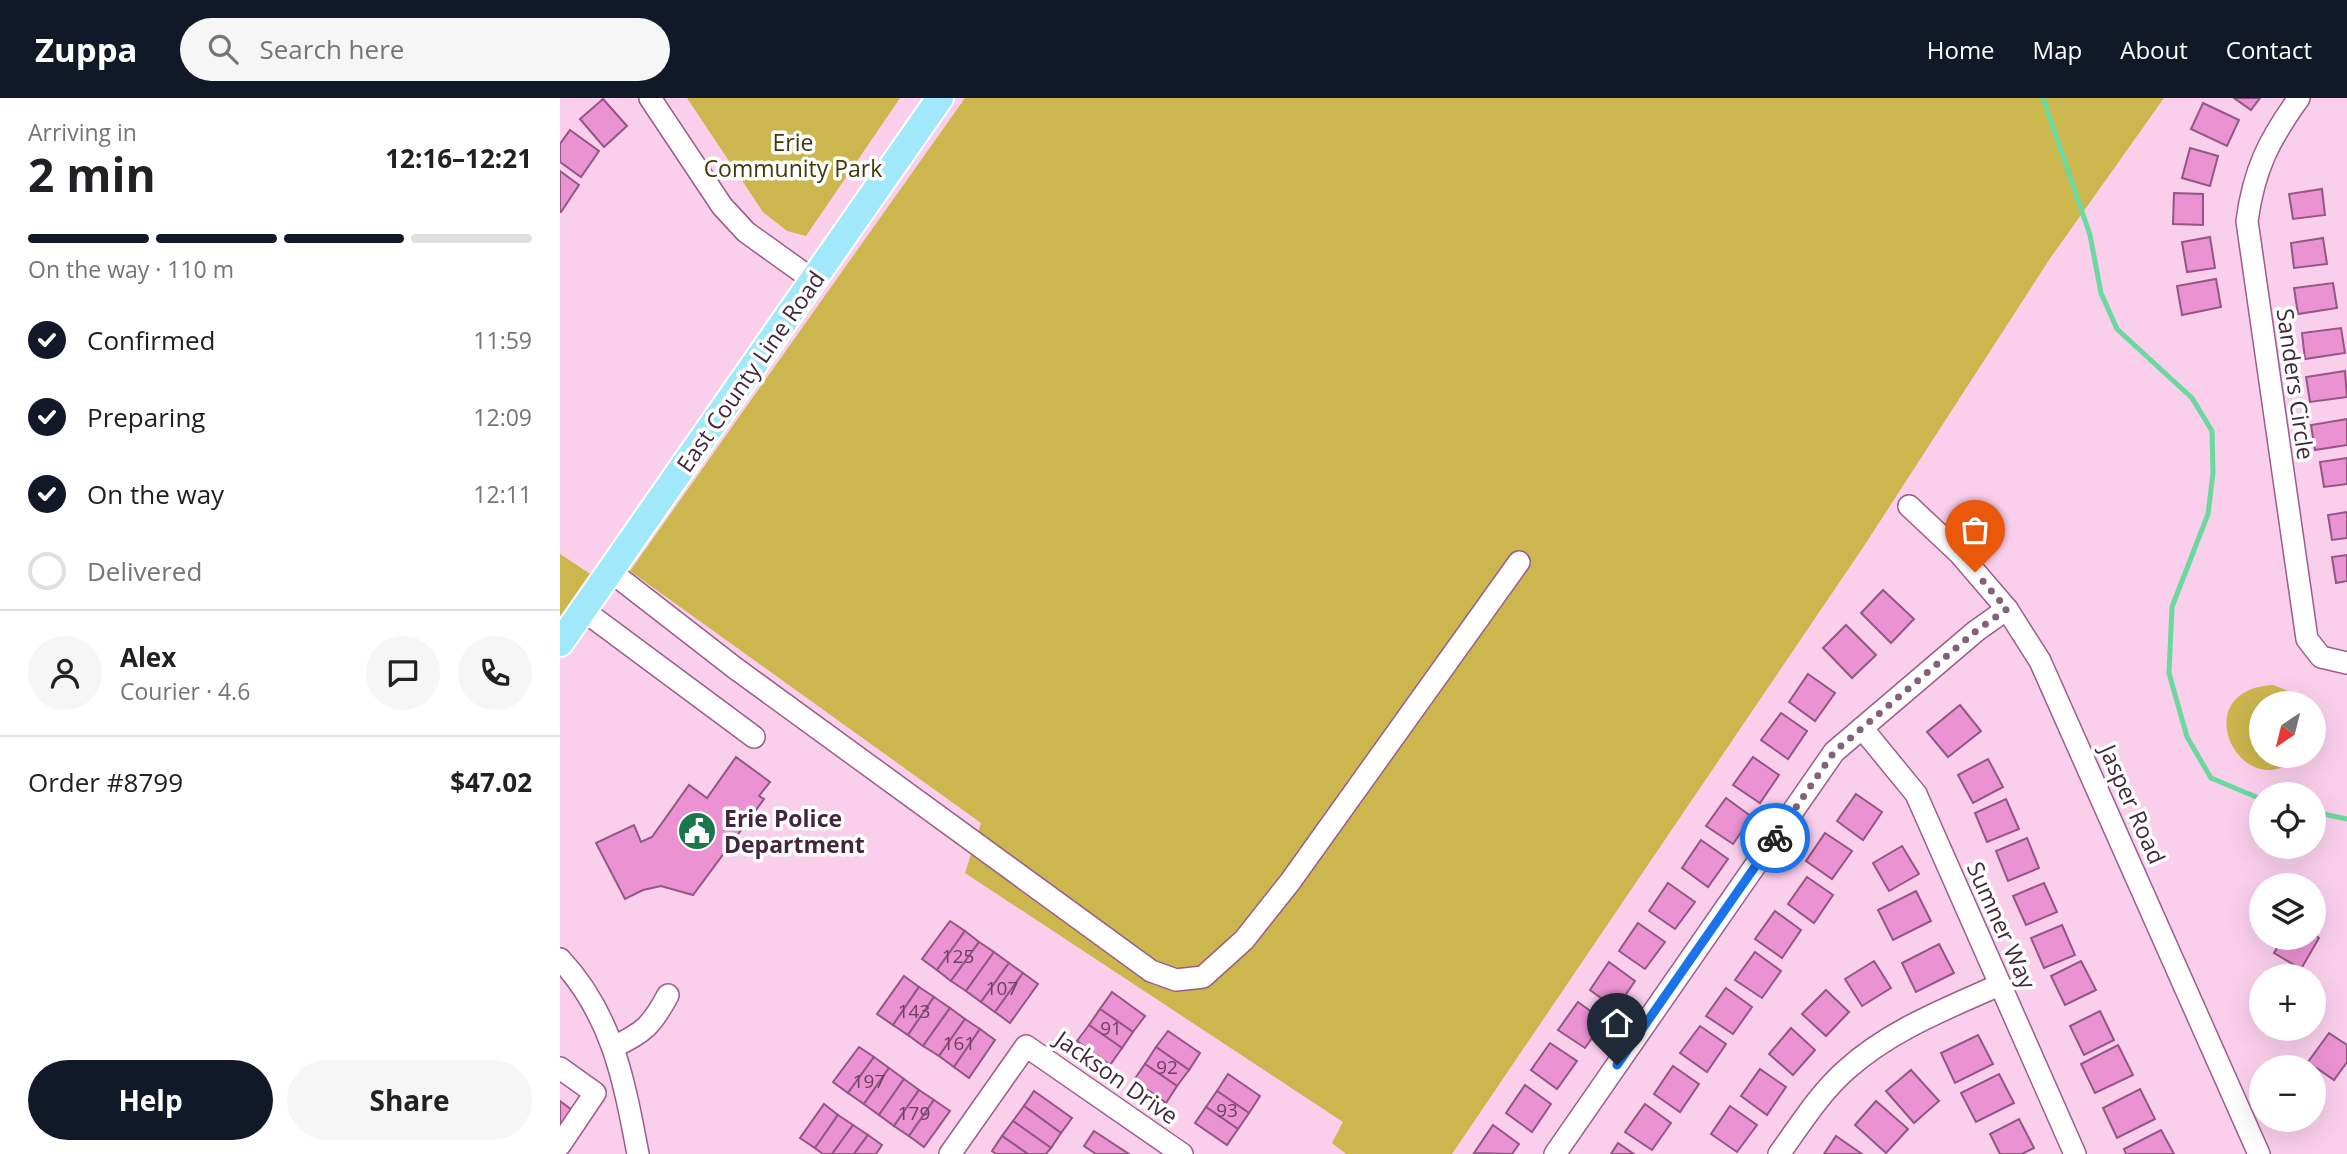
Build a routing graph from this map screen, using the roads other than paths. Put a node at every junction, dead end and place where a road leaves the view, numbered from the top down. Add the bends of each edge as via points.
1 (650, 98) edge
2 (940, 98) edge
3 (2299, 98) edge
4 (813, 280) junction
5 (1909, 506) dead end
6 (1519, 562) dead end
7 (610, 571) junction
8 (2007, 609) junction
9 (583, 610) junction
10 (560, 643) edge
11 (2347, 663) edge
12 (1862, 728) junction
13 (754, 737) dead end
14 (564, 973) edge
15 (2000, 985) junction
16 (668, 995) dead end
17 (613, 1047) junction
18 (560, 1068) edge
19 (624, 1082) junction
20 (595, 1093) junction
21 (560, 1144) edge
22 (638, 1154) edge
23 (950, 1154) edge
24 (1182, 1154) edge
25 (1555, 1154) edge
26 (1779, 1154) edge
27 (2075, 1154) edge
28 (2259, 1154) edge

1 - 4 street via 722,206 746,232
2 - 4 main road, East County Line Road
3 - 11 street, Sanders Circle via 2263,153 2247,221 2307,639 2321,657
4 - 7 main road, East County Line Road
5 - 8 street, Jasper Road via 1959,553
6 - 7 street via 1244,940 1203,977 1176,980 1152,971 735,668
7 - 9 main road, East County Line Road
8 - 12 street
8 - 28 street, Jasper Road via 2040,661 2069,722
9 - 10 main road, East County Line Road
9 - 13 street
12 - 15 street, Sumner Way via 1916,794
12 - 25 street via 1834,752
14 - 17 street via 599,1014
15 - 26 street via 1882,1041 1845,1070
15 - 27 street, Sumner Way
16 - 17 street via 656,1019 641,1034
17 - 19 street
18 - 20 street
19 - 20 street
19 - 22 street
20 - 21 street
23 - 24 street, Jackson Drive via 1026,1046

